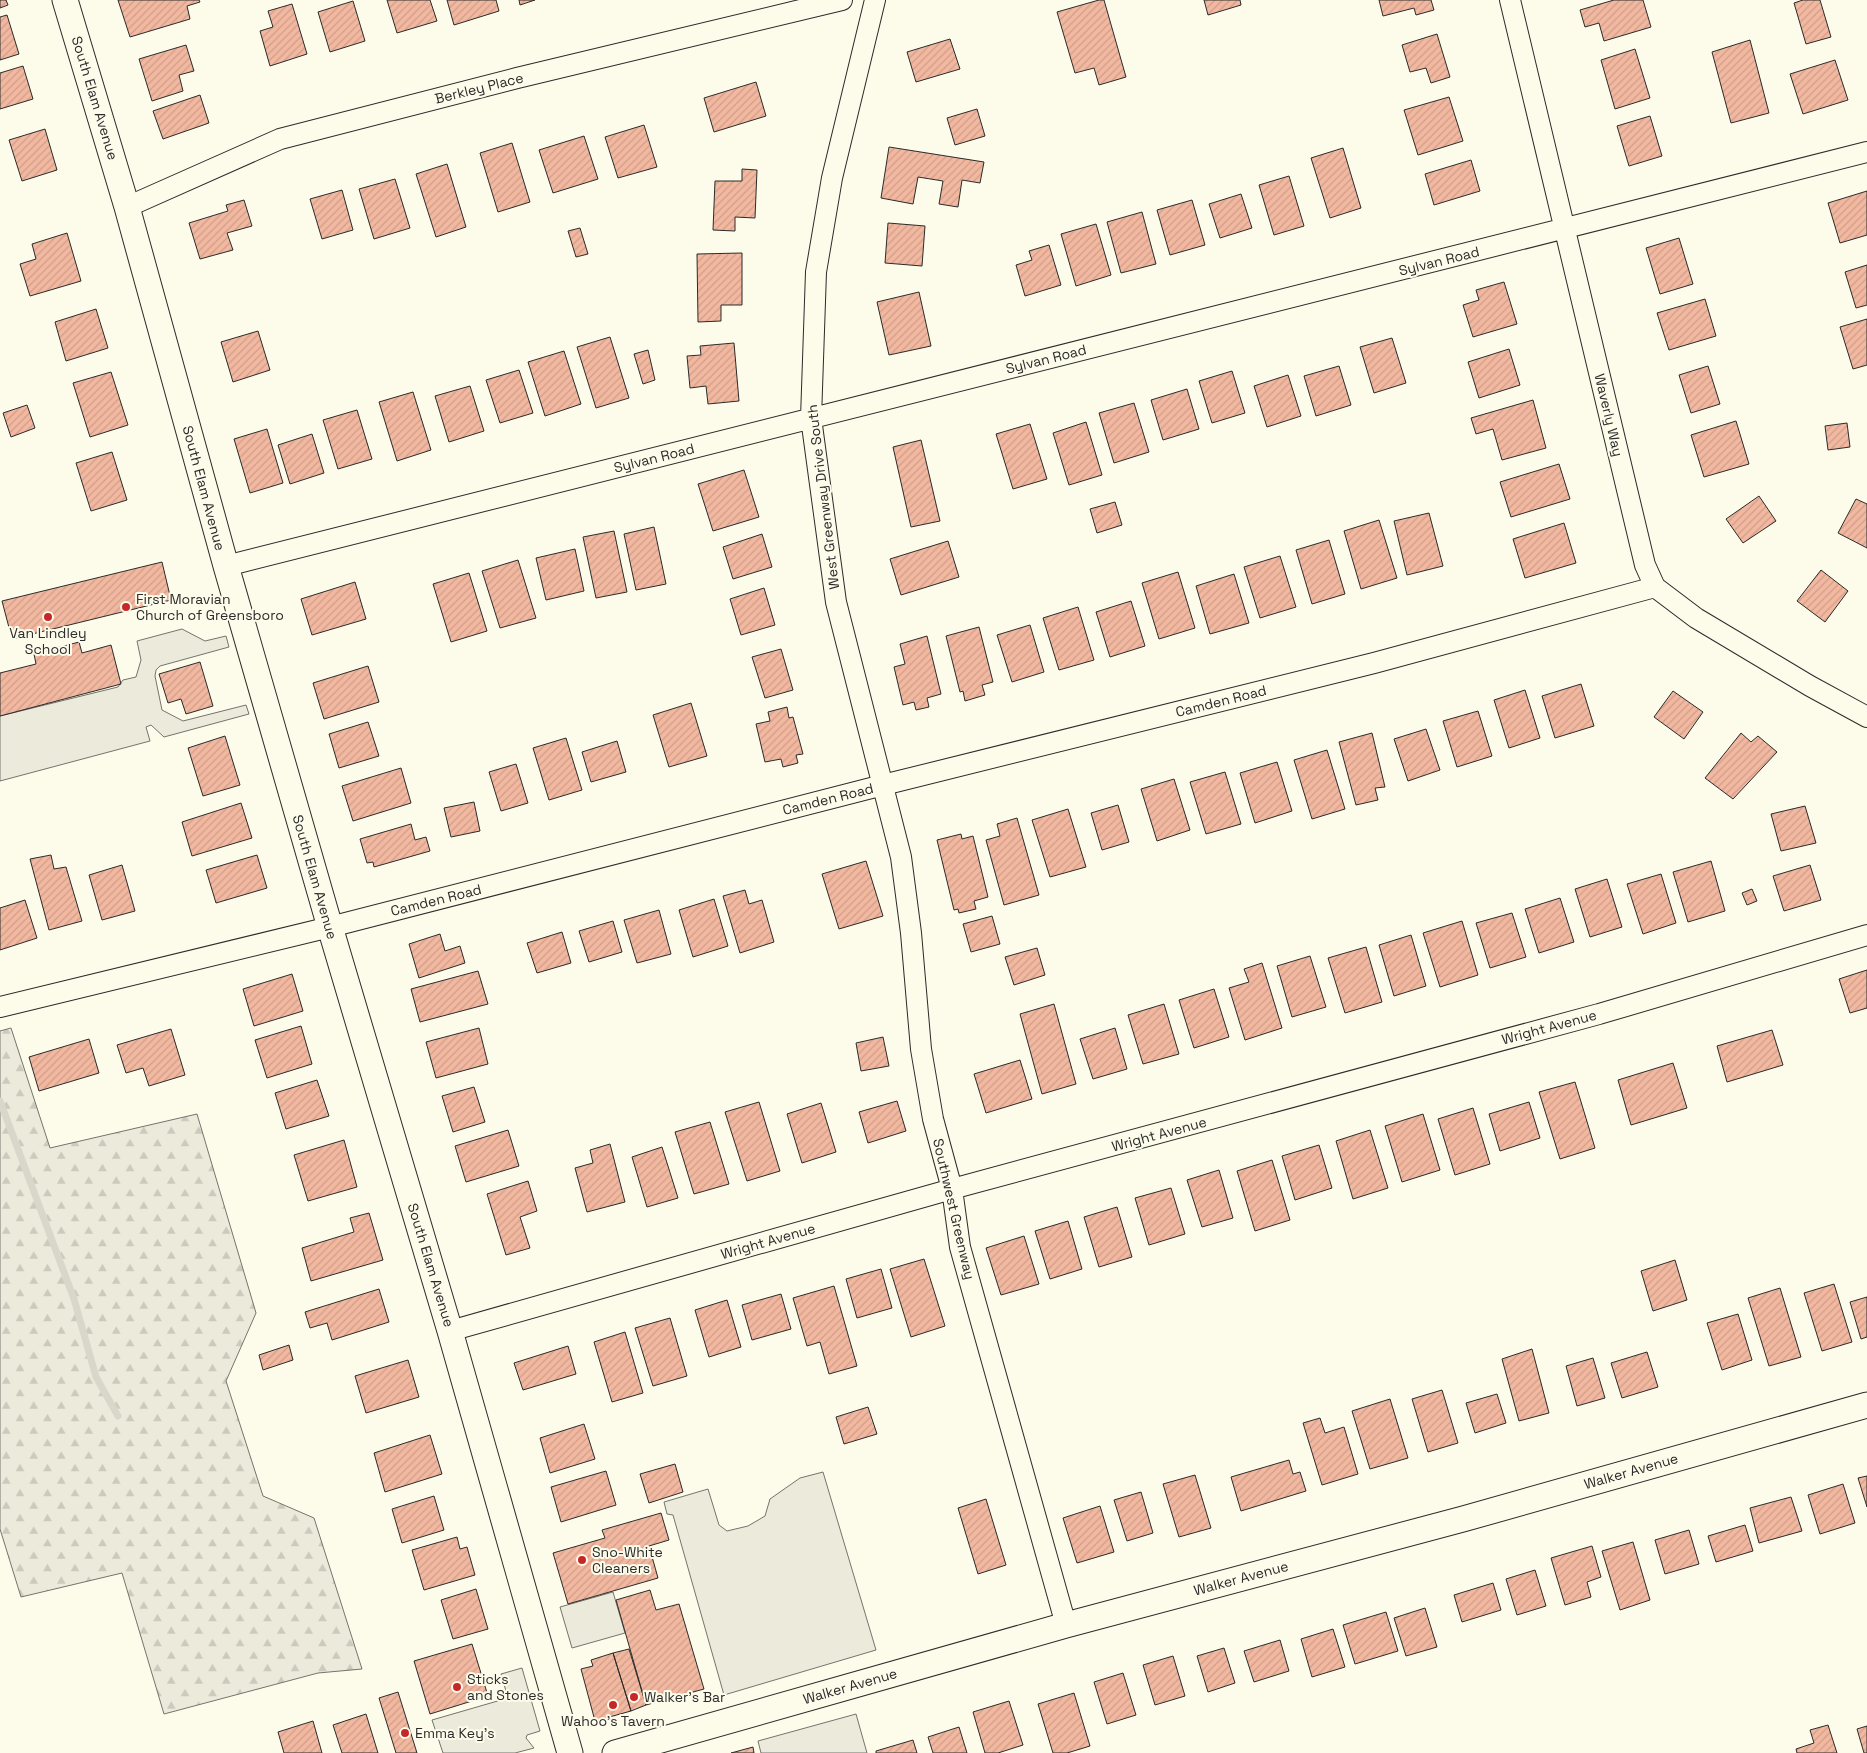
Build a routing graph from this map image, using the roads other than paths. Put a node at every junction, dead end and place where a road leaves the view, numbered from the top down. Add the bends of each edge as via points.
1 (66, 0) edge
2 (842, 0) edge
3 (875, 0) edge
4 (1510, 0) edge
5 (1867, 152) edge
6 (127, 207) junction
7 (1564, 229) junction
8 (811, 418) junction
9 (226, 566) junction
10 (1655, 587) junction
11 (1867, 717) edge
12 (883, 785) junction
13 (330, 927) junction
14 (1867, 935) edge
15 (0, 1007) edge
16 (952, 1189) junction
17 (450, 1331) junction
18 (1867, 1405) edge
19 (1066, 1625) junction
20 (570, 1753) edge
21 (615, 1753) edge

1 - 6 street, South Elam Avenue
2 - 6 street, Berkley Place via 280,139
3 - 8 street, West Greenway Drive South via 832,178 816,272
4 - 7 street, Waverly Way
5 - 7 street, Sylvan Road
6 - 9 street, South Elam Avenue
7 - 8 street, Sylvan Road
7 - 10 street, Waverly Way via 1645,565
8 - 9 street, Sylvan Road
8 - 12 street, West Greenway Drive South via 836,602
9 - 13 street, South Elam Avenue
10 - 11 street, Waverly Way via 1696,618
10 - 12 street, Camden Road via 1374,663
12 - 13 street, Camden Road
12 - 16 street, Southwest Greenway via 902,857 921,1049 933,1119
13 - 15 street, Camden Road
13 - 17 street, South Elam Avenue
14 - 16 street, Wright Avenue via 1599,1014
16 - 17 street, Wright Avenue
16 - 19 street, Southwest Greenway via 960,1247
17 - 20 street, South Elam Avenue
18 - 19 street, Walker Avenue via 1463,1519
19 - 21 street, Walker Avenue

